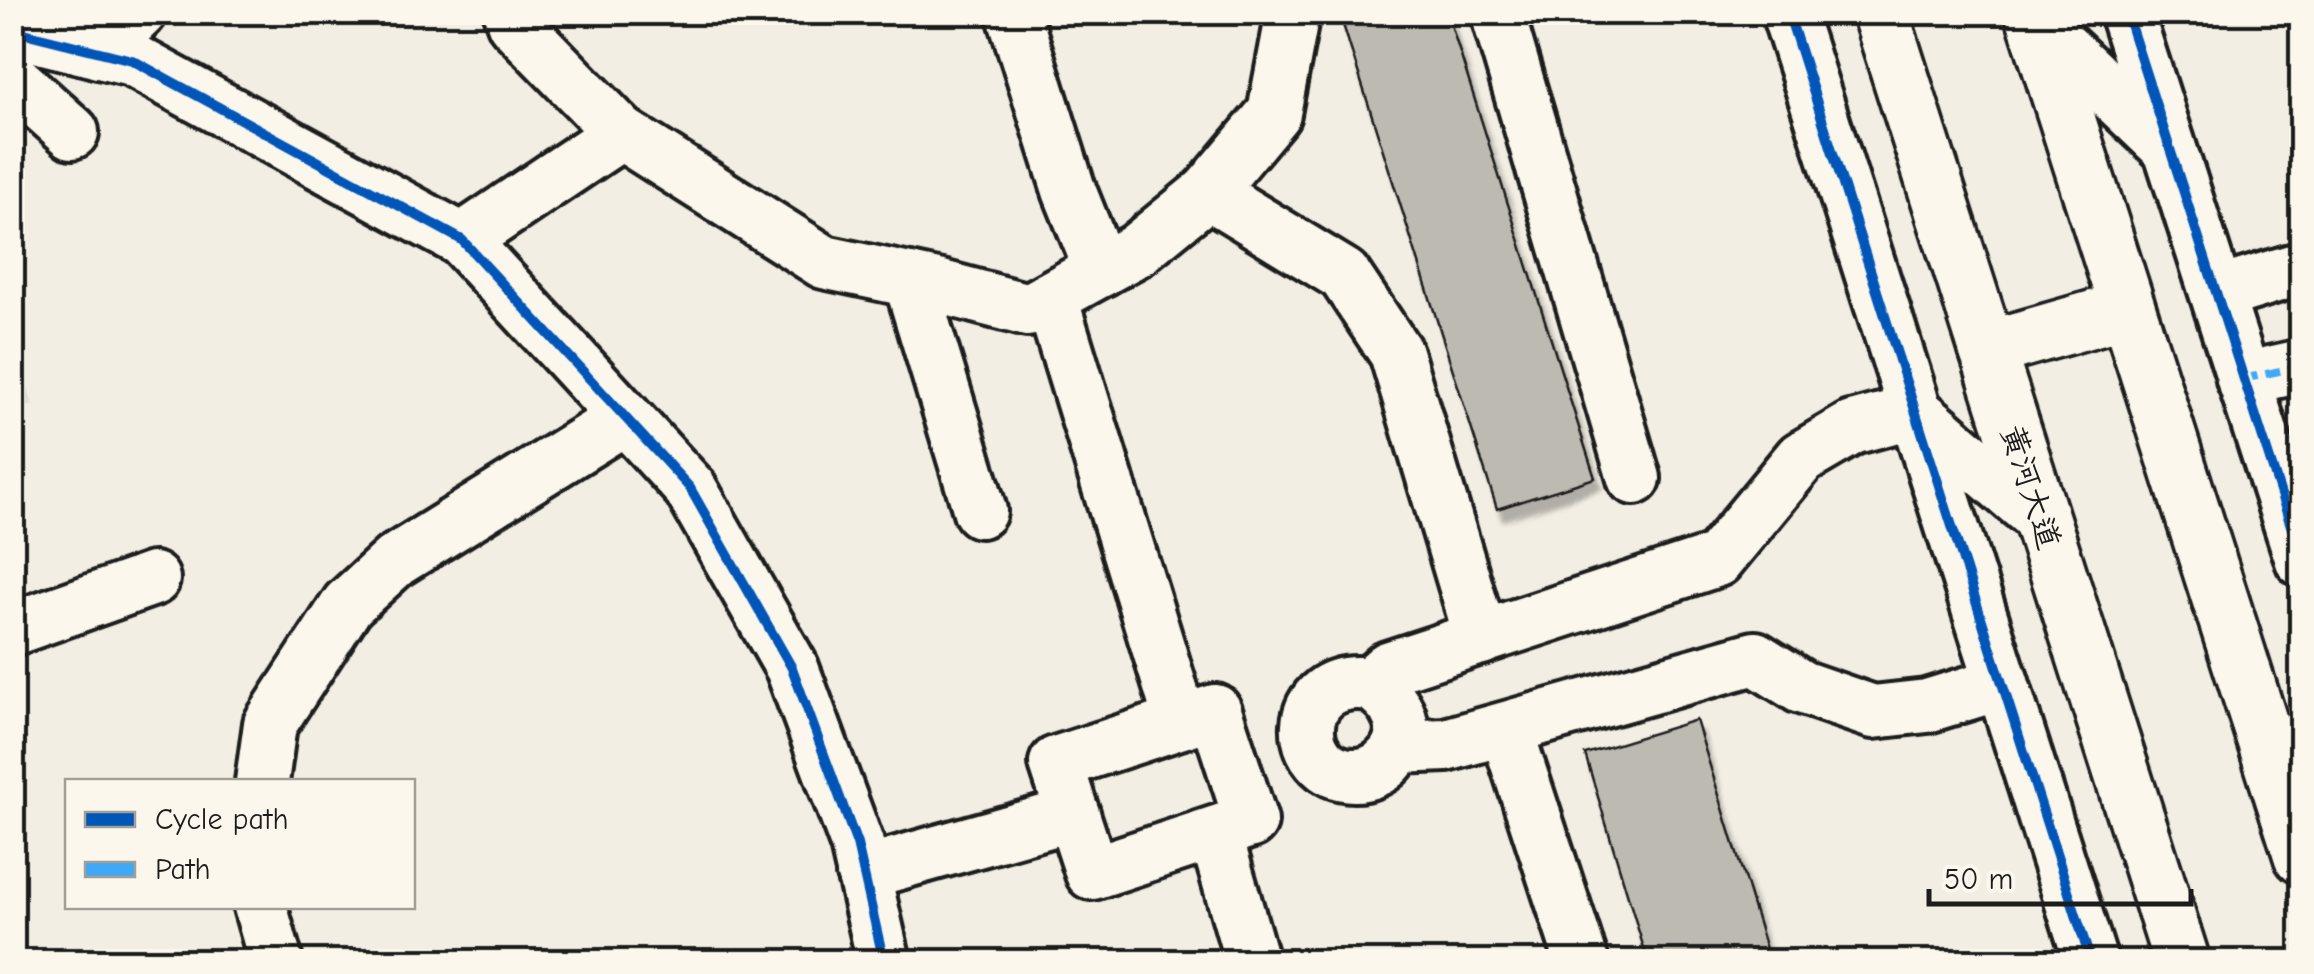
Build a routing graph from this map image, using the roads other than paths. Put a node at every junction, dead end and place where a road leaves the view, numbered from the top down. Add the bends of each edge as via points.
1 (140, 12) edge
2 (510, 12) edge
3 (1012, 12) edge
4 (1291, 12) edge
5 (1497, 12) edge
6 (1788, 12) edge
7 (1880, 12) edge
8 (2126, 12) edge
9 (2034, 18) edge
10 (12, 30) edge
11 (99, 52) junction
12 (12, 78) edge
13 (72, 132) dead end
14 (621, 133) junction
15 (2170, 150) junction
16 (1208, 192) junction
17 (462, 240) junction
18 (1100, 270) junction
19 (2302, 272) edge
20 (910, 280) junction
21 (2217, 294) junction
22 (1051, 298) junction
23 (2127, 309) junction
24 (1987, 349) junction
25 (2302, 366) edge
26 (2243, 379) junction
27 (1916, 411) junction
28 (625, 418) junction
29 (1634, 478) dead end
30 (980, 510) dead end
31 (2042, 520) junction
32 (2302, 560) edge
33 (153, 580) dead end
34 (12, 629) edge
35 (1481, 638) junction
36 (2002, 683) junction
37 (1370, 684) junction
38 (1181, 722) junction
39 (1506, 728) junction
40 (1308, 732) junction
41 (1398, 747) junction
42 (1232, 764) junction
43 (262, 779) edge
44 (1073, 814) junction
45 (1215, 833) junction
46 (2302, 856) edge
47 (864, 873) junction
48 (261, 909) edge
49 (276, 962) edge
50 (884, 962) edge
51 (1252, 962) edge
52 (1582, 962) edge
53 (2092, 962) edge
54 (2182, 962) edge

1 - 11 street
2 - 14 street
3 - 18 street
4 - 16 street via 1274,113
5 - 29 street
6 - 27 street
7 - 24 main road, 黄河大道
8 - 15 street
9 - 15 street
9 - 23 main road
10 - 11 street
11 - 17 street via 132,60
12 - 13 street
14 - 17 street
14 - 20 street via 824,262
15 - 21 street
16 - 18 street via 1137,250
16 - 35 street via 1344,275 1396,353
17 - 28 street
18 - 22 street
19 - 21 street
20 - 22 street via 1028,310
20 - 30 street
21 - 26 street
22 - 38 street
23 - 24 main road
23 - 46 main road
24 - 31 main road, 黄河大道
25 - 26 street
26 - 32 street
27 - 31 street
27 - 35 street via 1852,428 1802,458 1717,560
27 - 36 street
28 - 43 street via 395,561 348,604 270,724
28 - 47 street via 690,488 792,668
31 - 54 main road, 黄河大道
33 - 34 street
35 - 37 street via 1388,668
36 - 39 street via 1927,706 1873,712 1801,686 1755,658
36 - 53 street
37 - 40 street via 1326,691 1315,703
37 - 41 street via 1400,716
38 - 42 street via 1215,711
38 - 44 street via 1056,763
39 - 41 street via 1446,745
39 - 52 street
40 - 41 street via 1320,761 1348,775 1377,770
40 - 42 street
42 - 45 street via 1250,821
44 - 45 street via 1092,873
44 - 47 street
45 - 51 street
47 - 50 street
48 - 49 street

